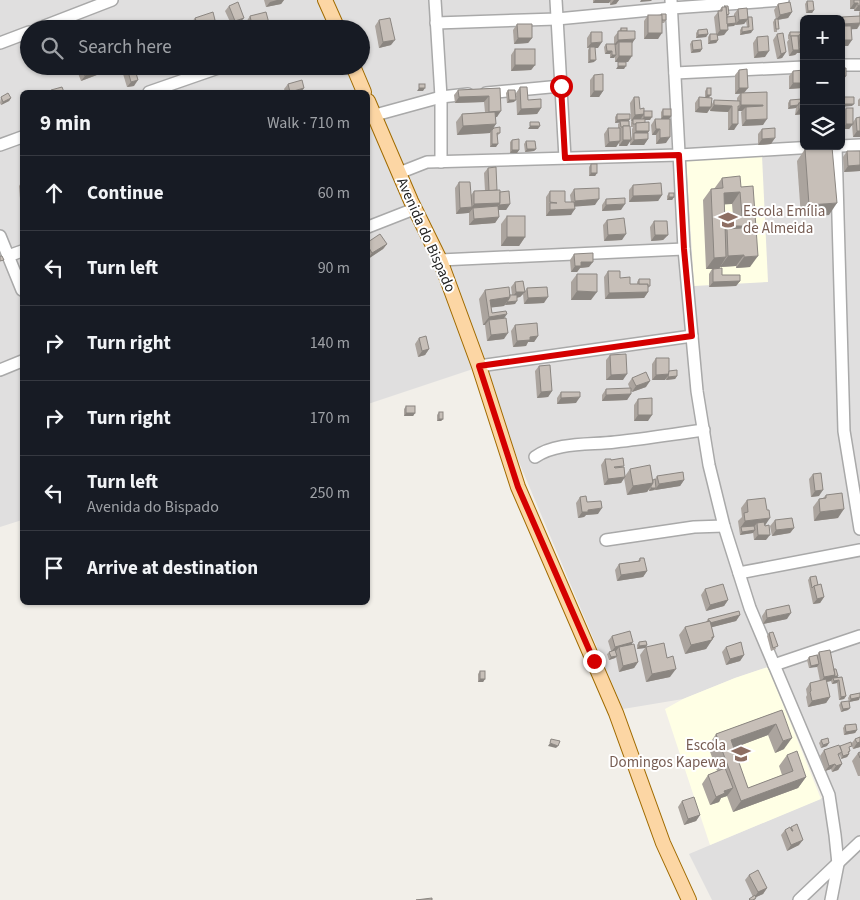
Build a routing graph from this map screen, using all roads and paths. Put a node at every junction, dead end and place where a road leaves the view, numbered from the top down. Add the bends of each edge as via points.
1 (112, 0) edge
2 (325, 0) edge
3 (435, 0) edge
4 (556, 0) edge
5 (783, 0) edge
6 (672, 4) edge
7 (557, 19) junction
8 (60, 20) edge
9 (333, 20) edge
10 (436, 22) junction
11 (20, 35) edge
12 (0, 43) edge
13 (860, 64) edge
14 (845, 65) edge
15 (800, 67) edge
16 (675, 73) junction
17 (198, 75) edge
18 (357, 75) edge
19 (561, 86) junction
20 (155, 90) edge
21 (363, 90) edge
22 (441, 97) junction
23 (370, 116) edge
24 (20, 138) edge
25 (0, 145) edge
26 (860, 145) edge
27 (845, 146) edge
28 (800, 148) edge
29 (836, 150) edge
30 (679, 155) junction
31 (565, 158) junction
32 (441, 162) junction
33 (399, 173) junction
34 (414, 208) junction
35 (370, 226) edge
36 (0, 236) edge
37 (684, 249) junction
38 (20, 252) edge
39 (8, 256) junction
40 (440, 260) junction
41 (20, 285) edge
42 (692, 336) junction
43 (20, 362) edge
44 (479, 366) junction
45 (0, 370) edge
46 (704, 430) junction
47 (535, 457) dead end
48 (724, 526) junction
49 (860, 529) edge
50 (606, 540) dead end
51 (860, 550) edge
52 (739, 573) junction
53 (860, 636) edge
54 (774, 664) junction
55 (860, 842) edge
56 (838, 864) junction
57 (689, 900) edge
58 (799, 900) edge
59 (831, 900) edge

1 - 8 street
2 - 9 main road
3 - 10 street
4 - 7 street
5 - 6 street
6 - 7 street
6 - 16 street
7 - 10 street
7 - 19 street
10 - 22 street
11 - 12 street
13 - 14 street
15 - 16 street
16 - 30 street
17 - 20 street
18 - 21 main road
19 - 22 street
19 - 31 street
22 - 23 street
22 - 32 street
23 - 33 main road, Avenida do Bispado
24 - 25 street
26 - 27 street
28 - 30 street
29 - 49 street via 844,431
30 - 31 street
30 - 37 street
31 - 32 street
32 - 33 street via 427,162
33 - 34 main road, Avenida do Bispado
34 - 35 street
34 - 40 main road, Avenida do Bispado
36 - 39 street
37 - 40 street
37 - 42 street
38 - 39 street
39 - 41 street
40 - 44 main road, Avenida do Bispado
42 - 44 street
42 - 46 street
43 - 45 street
44 - 57 main road, Avenida do Bispado via 518,487 616,713 662,842
46 - 47 street via 566,446 543,451
46 - 48 street via 708,465
48 - 50 street via 694,527
48 - 52 street
51 - 52 street
52 - 54 street
53 - 54 street
54 - 56 street via 829,795
55 - 56 street
56 - 58 street
56 - 59 street

